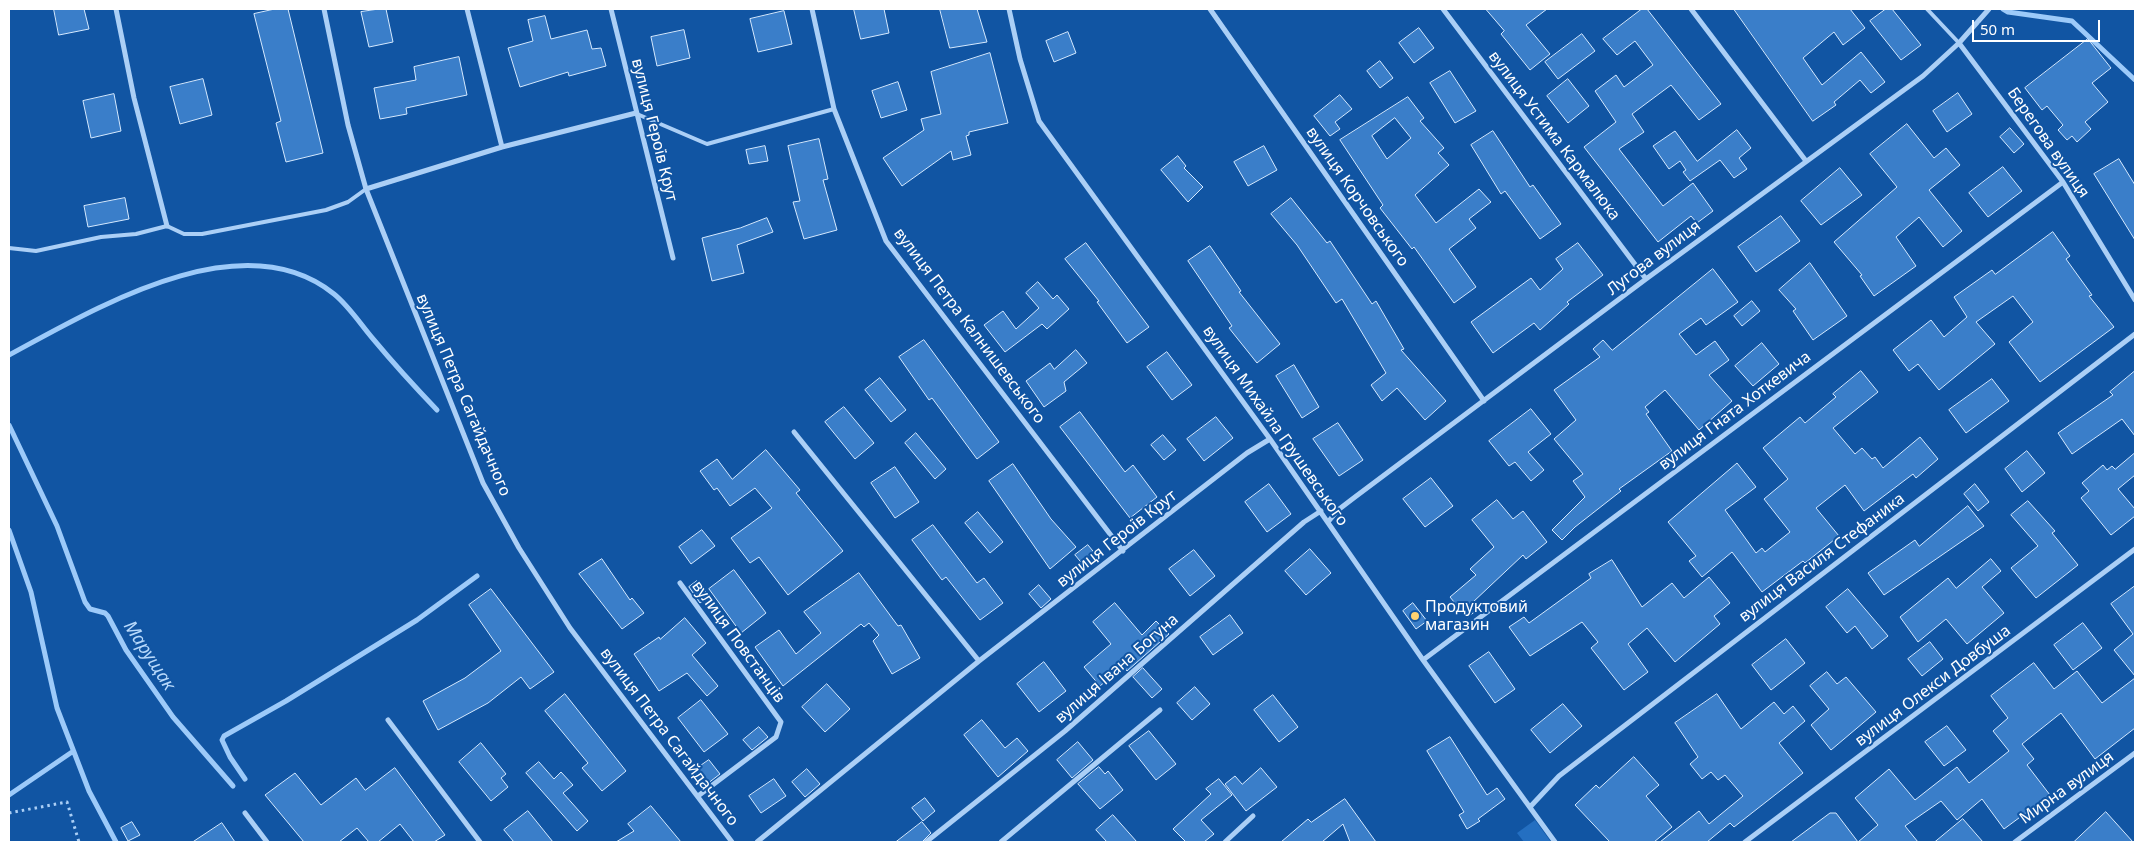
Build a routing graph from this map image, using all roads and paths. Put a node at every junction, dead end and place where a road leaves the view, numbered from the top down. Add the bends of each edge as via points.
1 (116, 9) edge
2 (324, 9) edge
3 (467, 9) edge
4 (611, 9) edge
5 (812, 9) edge
6 (1008, 9) edge
7 (1210, 9) edge
8 (1443, 9) edge
9 (1691, 9) edge
10 (1927, 9) edge
11 (1989, 9) edge
12 (1959, 43) junction
13 (834, 109) junction
14 (636, 113) junction
15 (502, 147) junction
16 (1806, 160) junction
17 (2063, 182) junction
18 (366, 189) junction
19 (167, 226) junction
20 (9, 248) edge
21 (673, 258) dead end
22 (1646, 279) junction
23 (2135, 300) edge
24 (2135, 334) edge
25 (1484, 401) junction
26 (794, 432) dead end
27 (1270, 439) junction
28 (1321, 511) junction
29 (1328, 522) junction
30 (2135, 549) edge
31 (1123, 551) junction
32 (680, 583) dead end
33 (1423, 660) junction
34 (979, 661) junction
35 (1160, 710) dead end
36 (388, 720) dead end
37 (2135, 753) edge
38 (698, 796) junction
39 (1530, 807) junction
40 (9, 813) edge
41 (245, 813) dead end
42 (1252, 816) dead end
43 (80, 842) edge
44 (267, 842) edge
45 (480, 842) edge
46 (732, 842) edge
47 (757, 842) edge
48 (926, 842) edge
49 (1001, 842) edge
50 (1225, 842) edge
51 (1555, 842) edge
52 (1746, 842) edge
53 (2015, 842) edge

1 - 19 street
2 - 18 street, вулиця Петра Сагайдачного via 348,125
3 - 15 street
4 - 14 street, вулиця Героїв Крут
5 - 13 street, вулиця Петра Калнишевського
6 - 27 street, вулиця Михайла Грушевського via 1039,120
7 - 25 street, вулиця Корчовського
8 - 22 street, вулиця Устима Кармалюка
9 - 16 street
10 - 12 lane, Берегова вулиця
11 - 12 street, Лугова вулиця
12 - 16 street, Лугова вулиця via 1923,76
12 - 17 street, Берегова вулиця
13 - 14 lane via 707,144
13 - 31 street, вулиця Петра Калнишевського via 886,241
14 - 15 street
14 - 21 street, вулиця Героїв Крут
15 - 18 street
16 - 22 street, Лугова вулиця
17 - 23 street, Берегова вулиця
17 - 33 street, вулиця Гната Хоткевича
18 - 19 lane via 348,202 326,210 202,234 184,234
18 - 38 street, вулиця Петра Сагайдачного via 488,491 519,548 570,628
19 - 20 lane via 36,250
22 - 25 street, Лугова вулиця
24 - 39 street, вулиця Василя Стефаника via 1559,776
25 - 29 street, Лугова вулиця via 1354,497
26 - 34 street
27 - 28 street, вулиця Михайла Грушевського
27 - 31 street, вулиця Героїв Крут via 1247,453
28 - 29 street, вулиця Михайла Грушевського
28 - 48 street, вулиця Івана Богуна via 1304,522 1065,731
29 - 33 street, вулиця Михайла Грушевського
30 - 52 street, вулиця Олекси Довбуша
31 - 34 street, вулиця Героїв Крут
32 - 38 street, вулиця Повстанців via 781,722 776,737
33 - 39 street, вулиця Михайла Грушевського
34 - 47 street, вулиця Героїв Крут
35 - 49 street
36 - 45 street
37 - 53 street, Мирна вулиця
38 - 46 street, вулиця Петра Сагайдачного
39 - 51 street, вулиця Михайла Грушевського
40 - 43 path via 67,802
41 - 44 street
42 - 50 street

